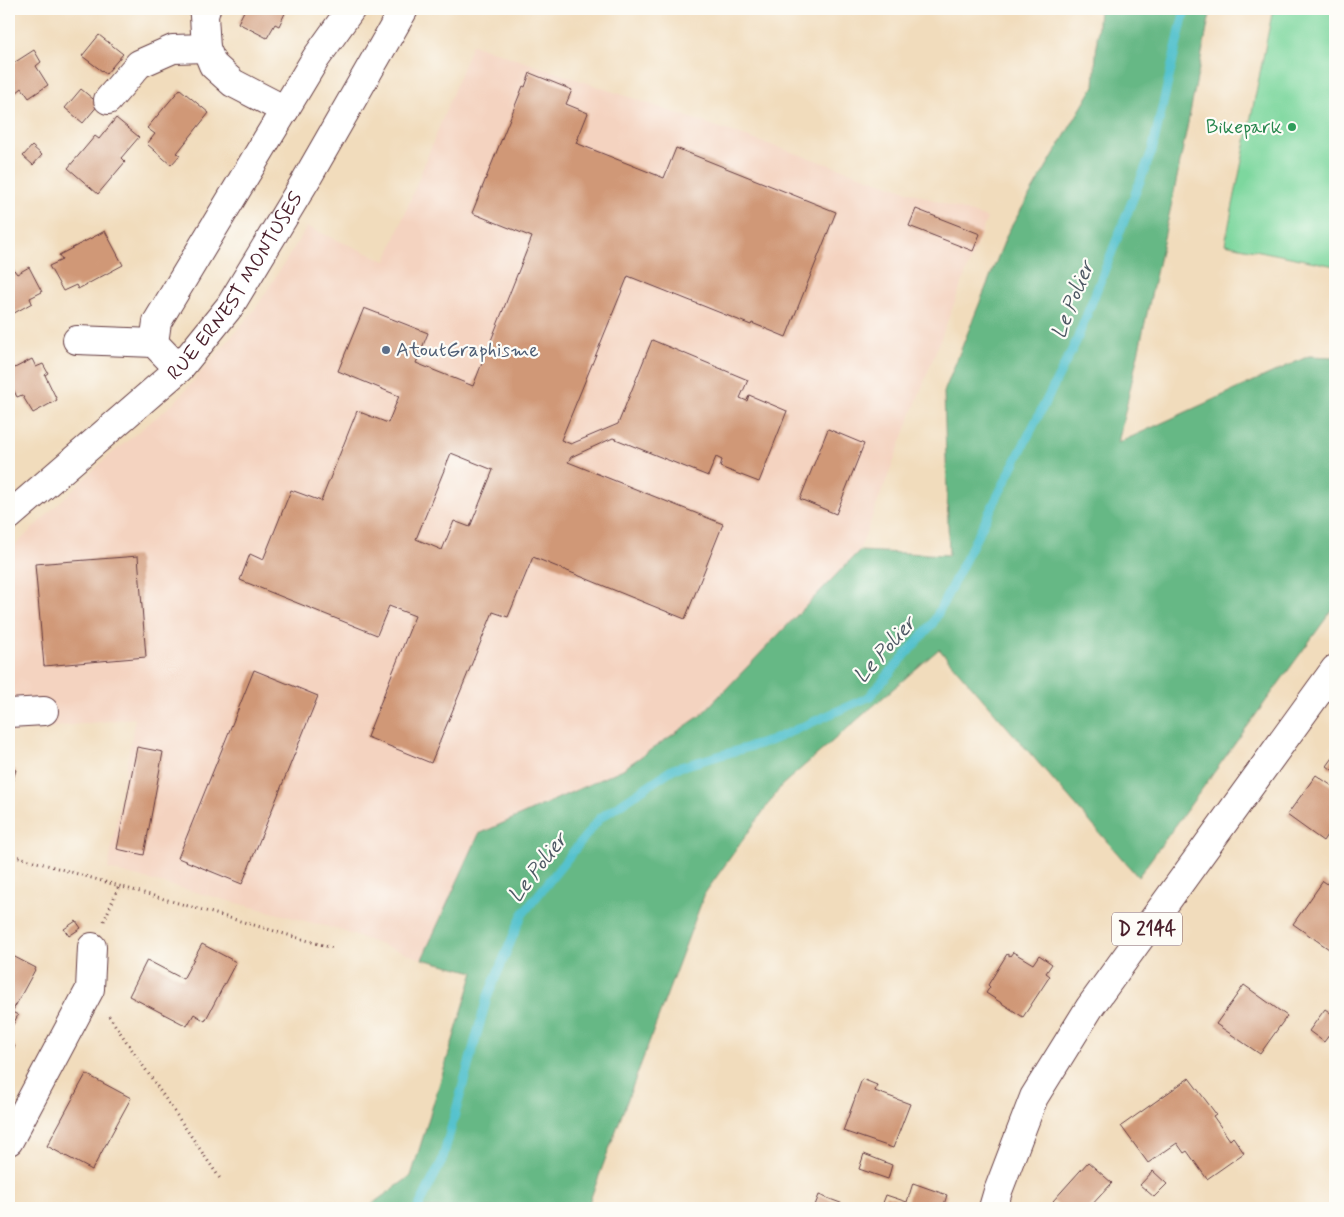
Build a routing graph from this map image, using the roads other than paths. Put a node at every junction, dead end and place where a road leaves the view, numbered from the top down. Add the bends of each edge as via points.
1 (206, 9) edge
2 (351, 9) edge
3 (404, 9) edge
4 (206, 48) junction
5 (108, 100) dead end
6 (285, 110) junction
7 (77, 340) dead end
8 (154, 343) junction
9 (179, 369) junction
10 (9, 516) edge
11 (1335, 669) edge
12 (44, 712) dead end
13 (9, 713) edge
14 (92, 947) road end
15 (9, 1141) edge
16 (994, 1208) edge

1 - 4 street
2 - 6 street
3 - 9 street, RUE ERNEST MONTUSES via 230,306
4 - 5 street via 173,49 139,64
4 - 6 street via 213,66 233,83
6 - 8 street via 157,322
7 - 8 street, RUE ERNEST MONTUSES
8 - 9 street
9 - 10 street, RUE ERNEST MONTUSES
11 - 16 street, D 2144 via 1090,1007 1034,1097
12 - 13 street
14 - 15 street via 90,989

